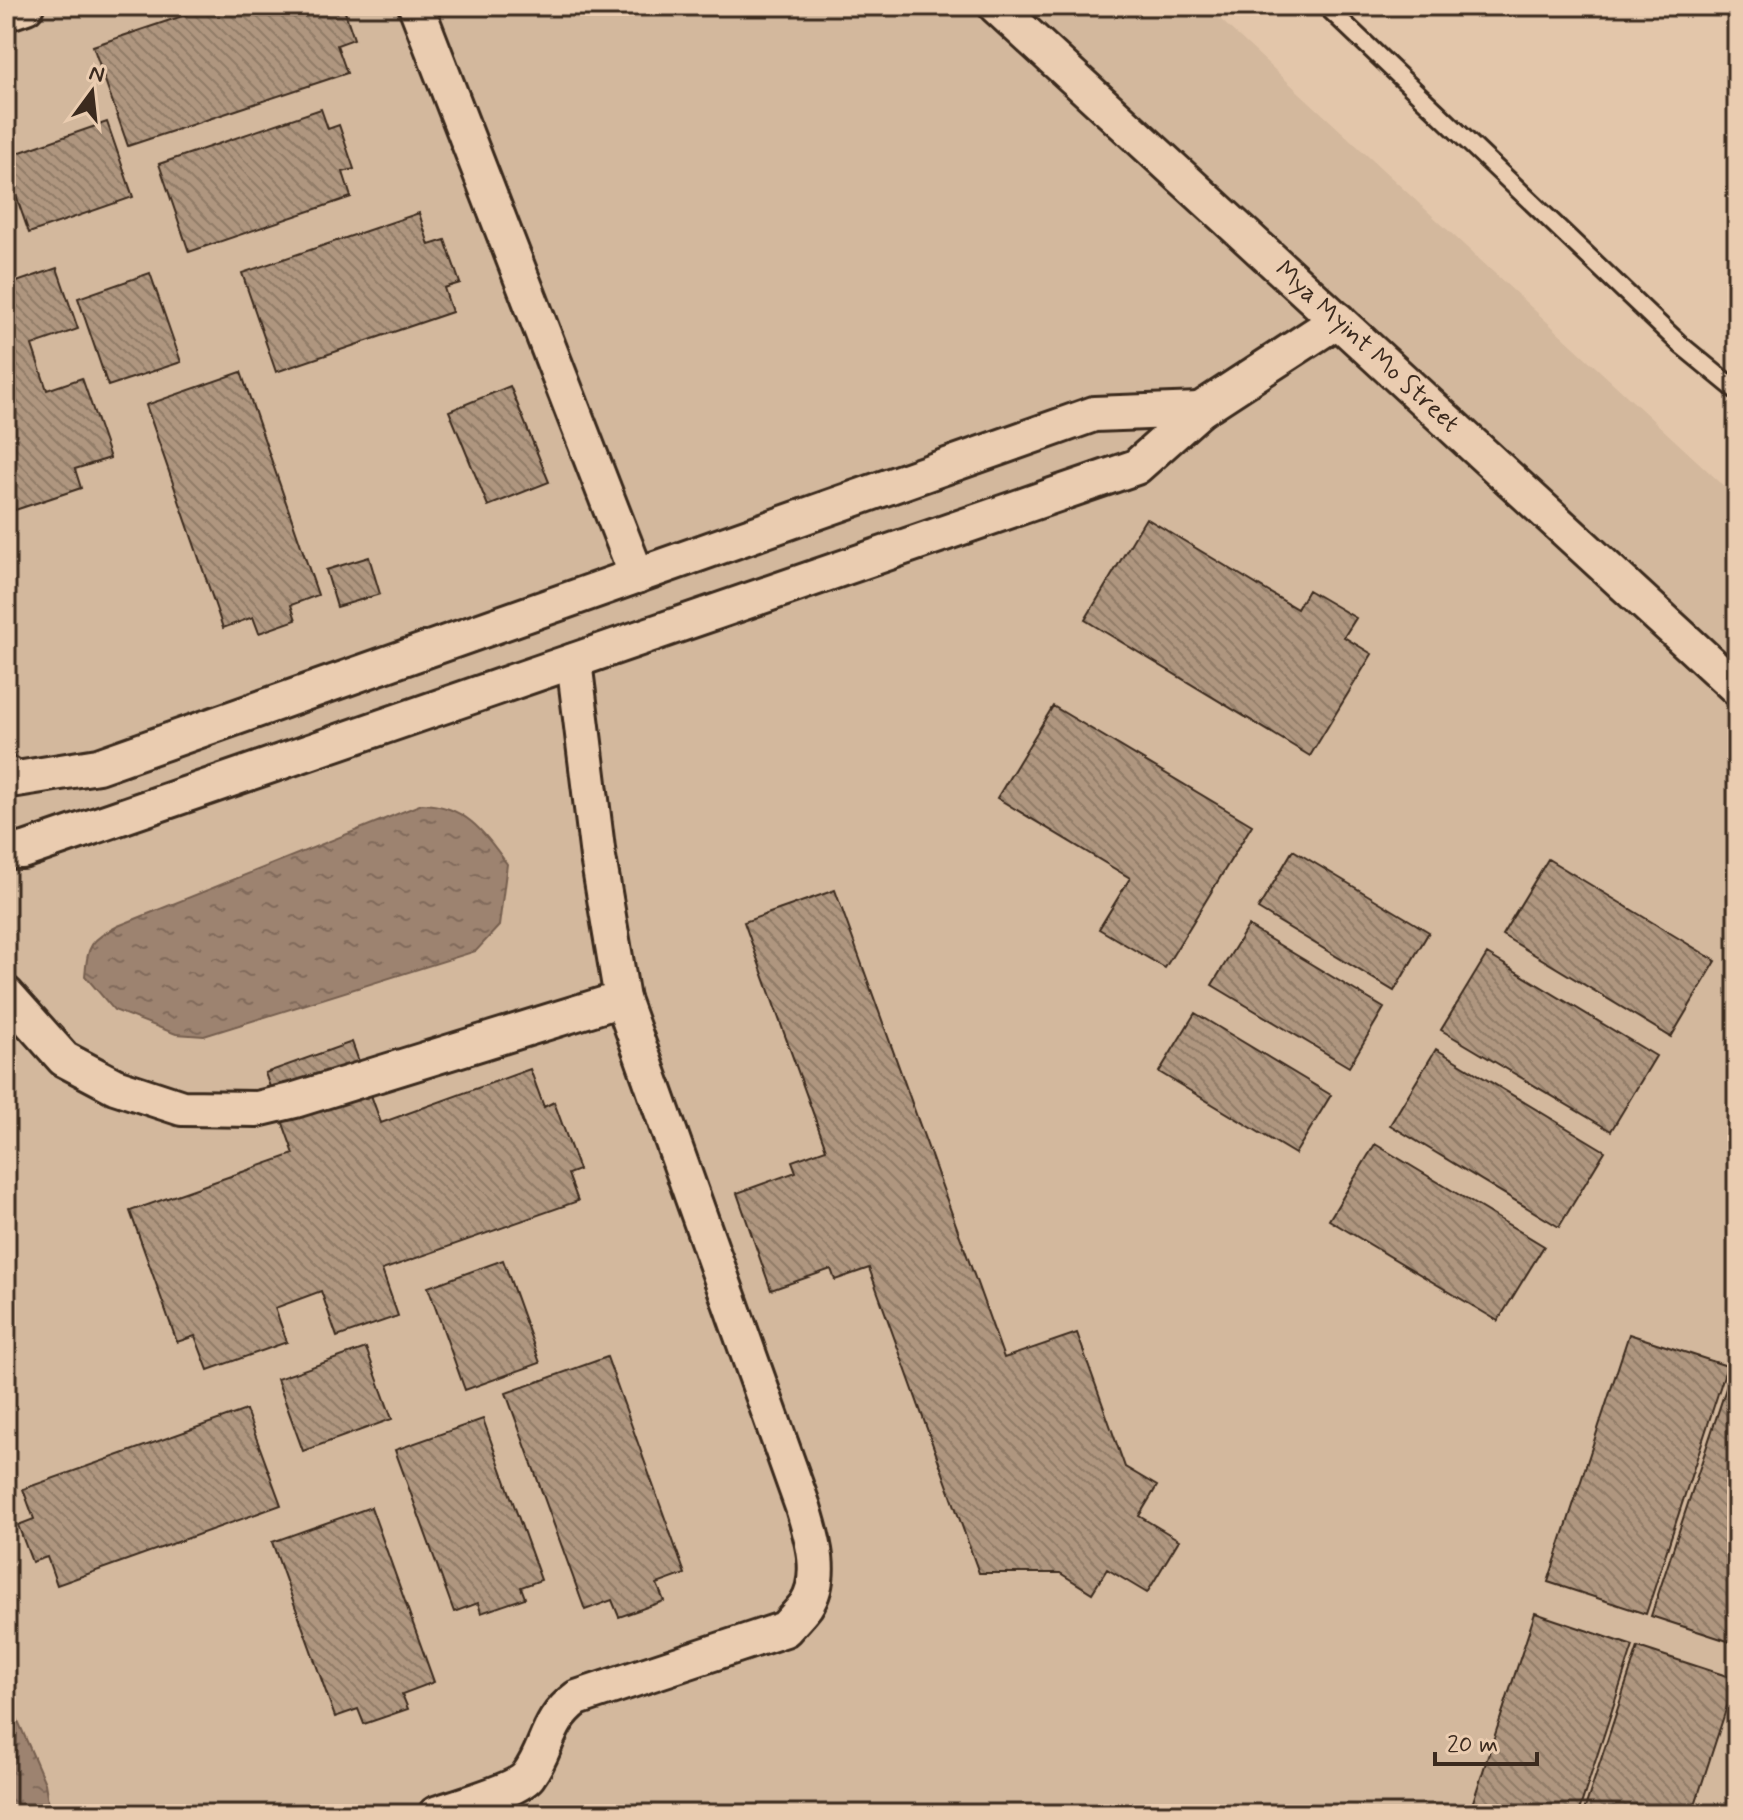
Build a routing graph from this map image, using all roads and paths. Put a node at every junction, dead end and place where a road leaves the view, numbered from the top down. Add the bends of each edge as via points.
1 (26, 6) edge
2 (416, 6) edge
3 (996, 6) edge
4 (1326, 6) edge
5 (6, 13) edge
6 (1338, 320) junction
7 (1737, 391) edge
8 (1200, 410) junction
9 (637, 576) junction
10 (574, 661) junction
11 (1737, 688) edge
12 (6, 773) edge
13 (6, 850) edge
14 (6, 994) edge
15 (622, 999) junction
16 (436, 1814) edge

1 - 5 street
2 - 9 street
3 - 6 street, Mya Myint Mo Street
4 - 7 lane via 1681,345
6 - 8 street
6 - 11 street, Mya Myint Mo Street
8 - 9 street via 1094,414
8 - 10 street via 1136,467
9 - 12 street via 98,766 17,779
10 - 13 street via 22,851
10 - 15 street
14 - 15 street via 64,1059 115,1086 182,1108 257,1109
15 - 16 street via 803,1507 816,1576 807,1603 785,1629 577,1698 560,1711 527,1778

